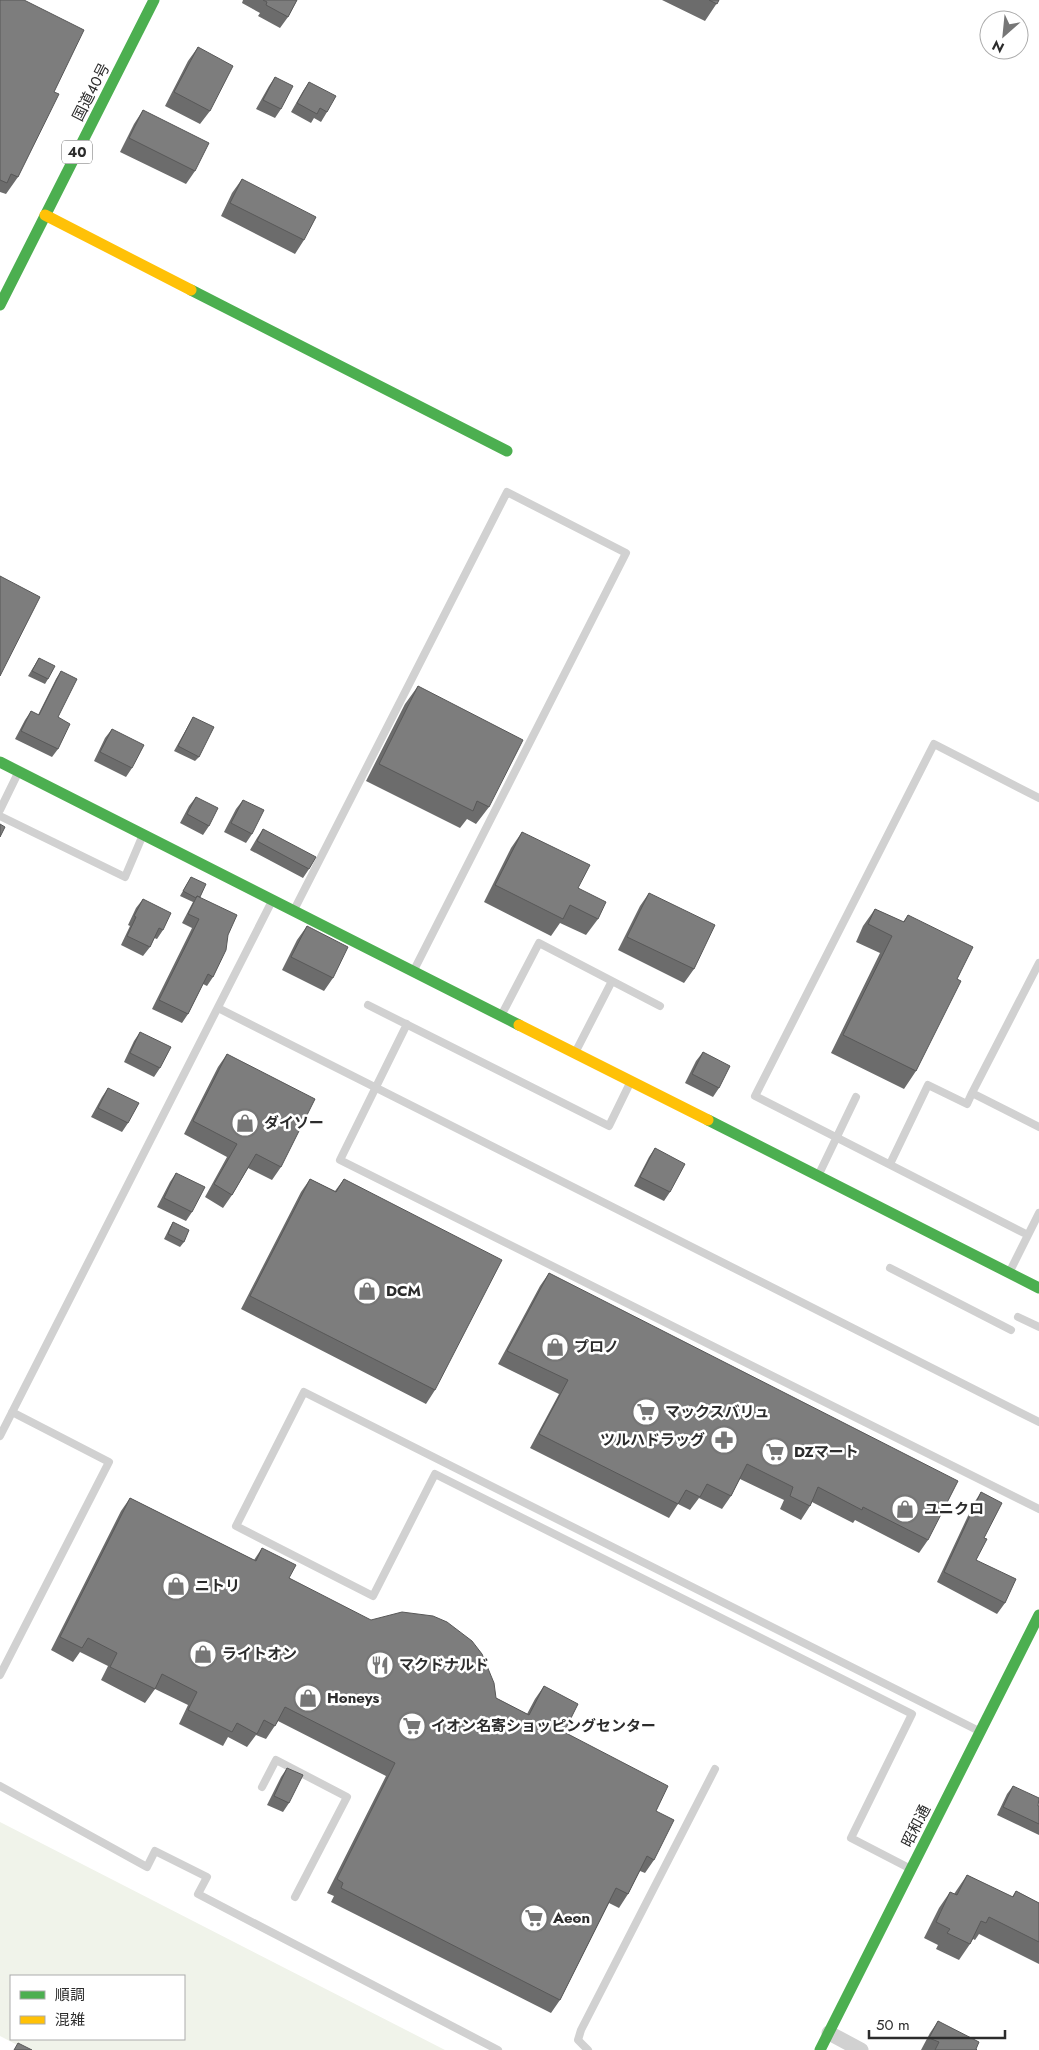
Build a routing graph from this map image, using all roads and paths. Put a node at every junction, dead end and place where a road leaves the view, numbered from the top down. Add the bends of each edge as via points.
1 (154, 0) edge
2 (45, 215) junction
3 (0, 305) edge
4 (507, 452) dead end
5 (0, 762) edge
6 (19, 772) junction
7 (1039, 798) edge
8 (0, 810) edge
9 (0, 816) edge
10 (143, 835) junction
11 (272, 901) junction
12 (293, 911) junction
13 (1039, 963) edge
14 (413, 972) junction
15 (612, 981) junction
16 (368, 1004) dead end
17 (660, 1006) dead end
18 (218, 1008) junction
19 (501, 1016) junction
20 (407, 1024) junction
21 (575, 1053) junction
22 (631, 1081) junction
23 (376, 1088) junction
24 (972, 1094) junction
25 (856, 1097) dead end
26 (1039, 1127) edge
27 (837, 1138) junction
28 (890, 1164) junction
29 (818, 1176) junction
30 (1039, 1213) edge
31 (1028, 1235) junction
32 (890, 1268) dead end
33 (1009, 1272) junction
34 (1039, 1288) edge
35 (1018, 1316) dead end
36 (1039, 1327) edge
37 (1011, 1330) dead end
38 (12, 1412) junction
39 (1039, 1422) edge
40 (0, 1436) edge
41 (1039, 1509) edge
42 (1039, 1616) edge
43 (0, 1675) edge
44 (980, 1732) junction
45 (714, 1769) dead end
46 (0, 1786) edge
47 (262, 1787) dead end
48 (911, 1868) junction
49 (295, 1897) dead end
50 (829, 2033) junction
51 (498, 2050) edge
52 (588, 2050) edge
53 (820, 2050) edge
54 (861, 2050) edge

1 - 2 main road, 国道40号 / 40
2 - 3 main road, 国道40号 / 40
2 - 4 main road
5 - 6 main road
6 - 8 lane
6 - 10 main road
7 - 27 lane via 934,744 755,1096
9 - 10 lane via 124,877
10 - 11 main road
11 - 12 main road
11 - 18 lane
12 - 14 main road
12 - 14 lane via 507,492 515,496 626,553
13 - 24 lane
14 - 19 main road
15 - 17 lane
15 - 19 lane via 539,942
15 - 21 lane
16 - 20 lane
18 - 23 lane
18 - 38 lane
19 - 21 main road
20 - 22 lane via 609,1126
20 - 23 lane
21 - 22 main road
22 - 29 main road
23 - 39 lane
23 - 41 lane via 340,1160
24 - 26 lane
24 - 28 lane via 967,1104 928,1085
25 - 27 lane
27 - 28 lane
27 - 29 lane
28 - 31 lane
29 - 33 main road
30 - 31 lane
31 - 33 lane
32 - 37 lane
33 - 34 main road
35 - 36 lane
38 - 40 lane
38 - 43 lane via 108,1462
42 - 44 main road, 昭和通 via 1030,1641
44 - 48 main road, 昭和通
44 - 48 lane via 304,1392 236,1526 373,1596 436,1474 912,1714 851,1838
45 - 52 lane via 581,2030 578,2040
46 - 51 lane via 147,1867 155,1851 207,1877 198,1894
47 - 49 lane via 276,1760 347,1797
48 - 50 main road, 昭和通
50 - 53 main road, 昭和通
50 - 54 street

